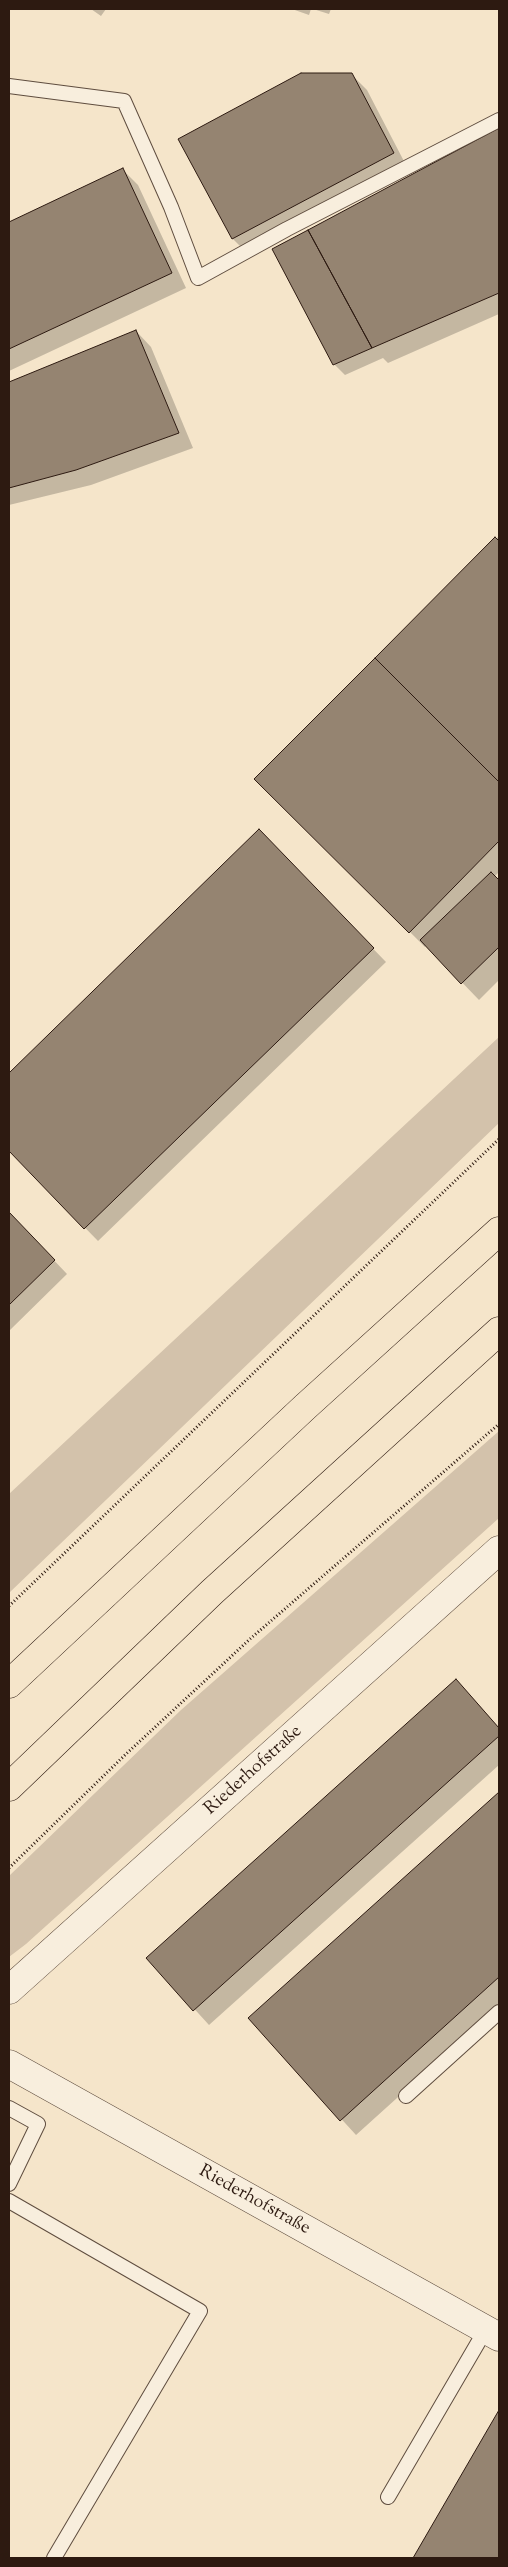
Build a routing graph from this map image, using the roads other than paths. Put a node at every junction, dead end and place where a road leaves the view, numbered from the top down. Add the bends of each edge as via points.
1 (9, 86) edge
2 (499, 120) edge
3 (499, 1231) edge
4 (499, 1332) edge
5 (499, 1354) edge
6 (379, 1443) junction
7 (499, 1550) edge
8 (9, 1684) edge
9 (9, 1787) edge
10 (9, 1990) edge
11 (499, 2012) edge
12 (10, 2068) edge
13 (406, 2096) dead end
14 (9, 2108) edge
15 (9, 2184) edge
16 (9, 2201) edge
17 (493, 2333) edge
18 (388, 2497) dead end
19 (54, 2558) edge

1 - 2 lane via 124,101 198,278
3 - 8 highway via 305,1406
4 - 6 highway
5 - 6 highway
6 - 9 highway via 212,1592
7 - 10 street, Riederhofstraße
11 - 13 lane
12 - 17 street, Riederhofstraße
14 - 15 lane via 38,2124
16 - 19 lane via 200,2311
17 - 18 lane

